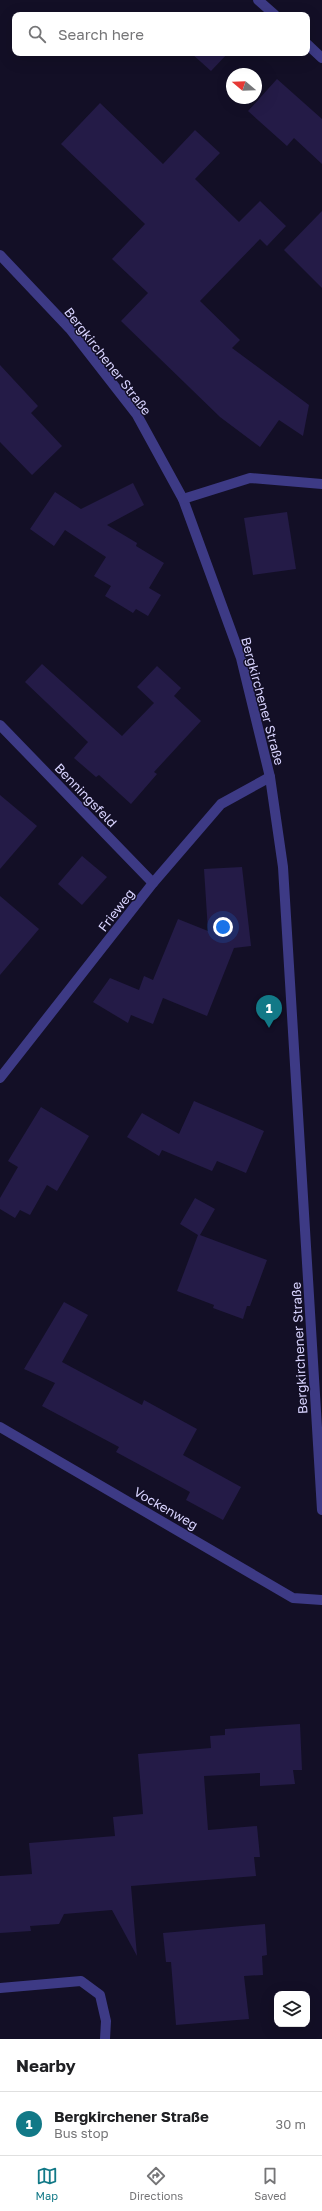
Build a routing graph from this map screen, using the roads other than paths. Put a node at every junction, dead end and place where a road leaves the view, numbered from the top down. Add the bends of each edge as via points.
1 (258, 0) edge
2 (272, 12) edge
3 (310, 47) edge
4 (322, 58) edge
5 (0, 256) edge
6 (322, 484) edge
7 (183, 499) junction
8 (0, 726) edge
9 (270, 777) junction
10 (153, 883) junction
11 (0, 1078) edge
12 (0, 1427) edge
13 (322, 1510) edge
14 (322, 1600) edge
15 (0, 1988) edge
16 (105, 2039) edge

1 - 2 street
3 - 4 street
5 - 7 street, Bergkirchener Straße via 70,329 137,415
6 - 7 street via 250,478
7 - 9 street, Bergkirchener Straße via 241,658
8 - 10 street, Benningsfeld
9 - 10 street, Frieweg via 221,804
9 - 13 street, Bergkirchener Straße via 283,867
10 - 11 street, Frieweg
12 - 14 street, Vockenweg via 293,1598
15 - 16 street via 81,1981 100,1995 106,2021

